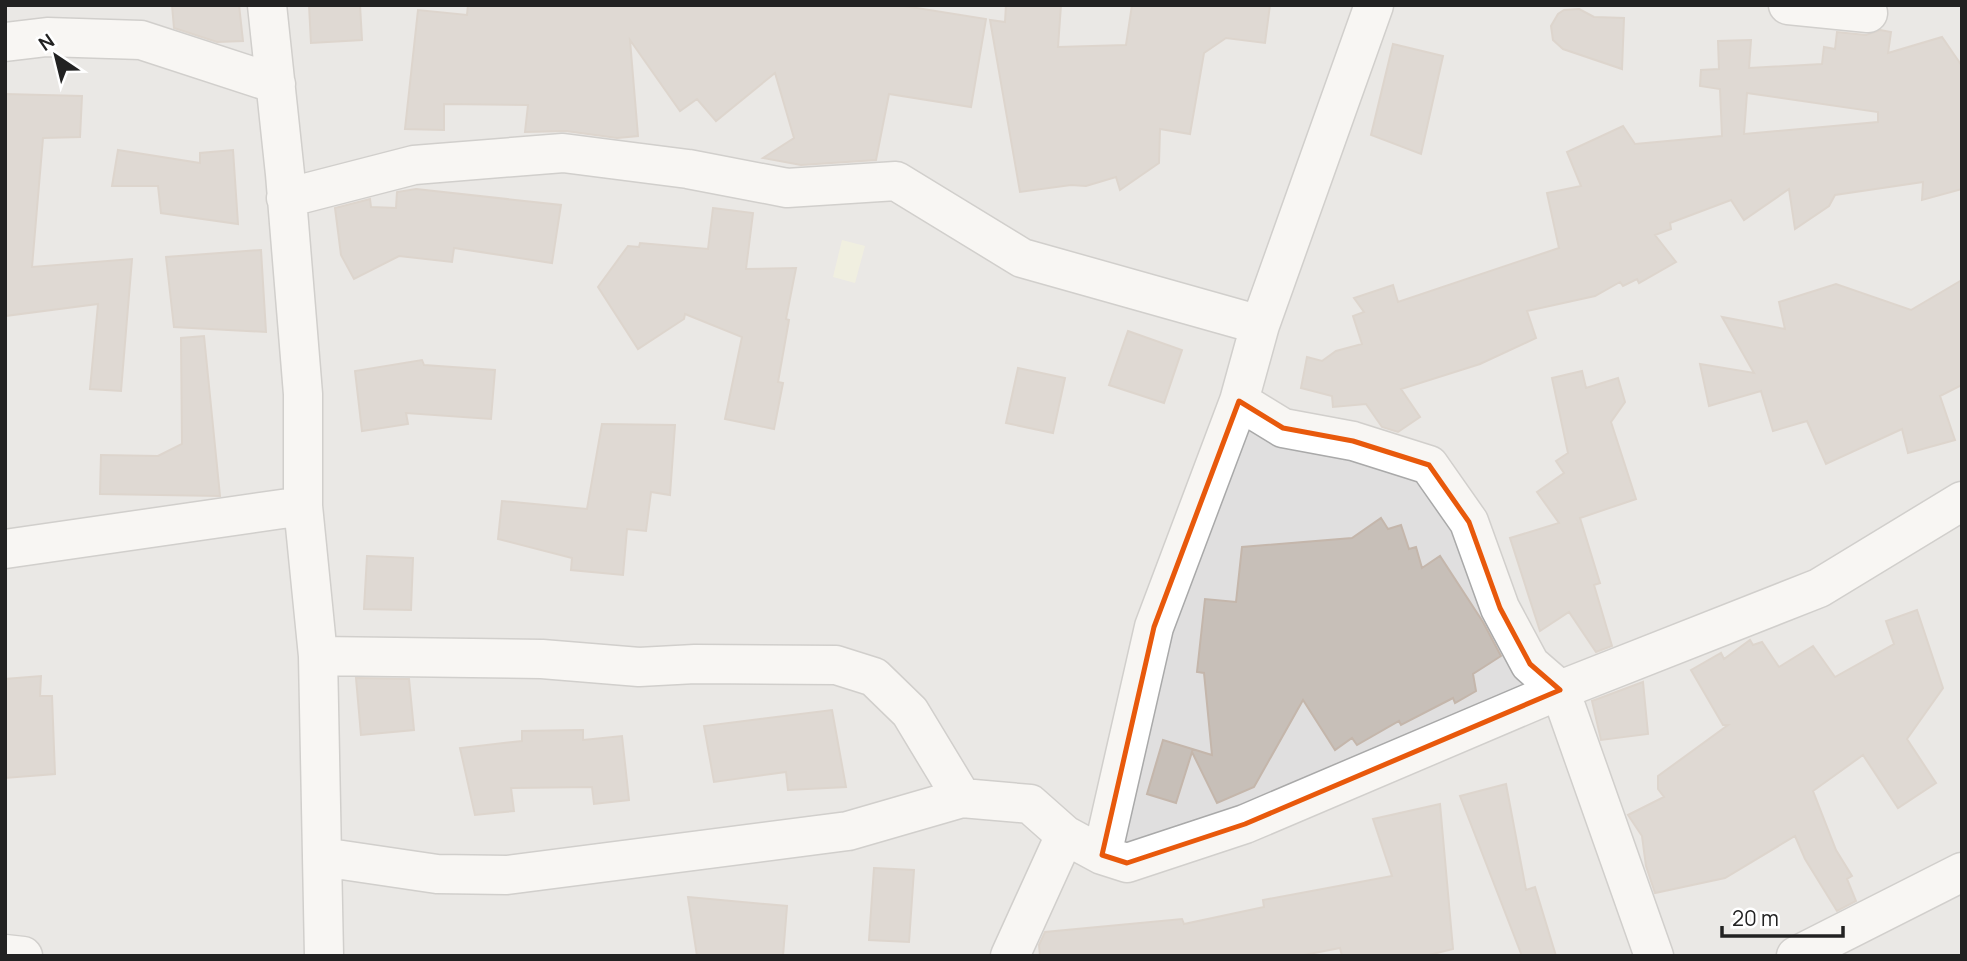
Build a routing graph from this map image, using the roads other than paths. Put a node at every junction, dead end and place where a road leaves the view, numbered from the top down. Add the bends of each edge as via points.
1 (267, 5) edge
2 (1374, 5) edge
3 (1788, 5) edge
4 (1868, 13) dead end
5 (5, 42) edge
6 (276, 84) junction
7 (286, 198) junction
8 (1260, 324) junction
9 (1239, 401) junction
10 (1962, 501) edge
11 (303, 506) junction
12 (5, 549) edge
13 (318, 656) junction
14 (1560, 690) junction
15 (962, 798) junction
16 (1066, 835) junction
17 (1102, 855) junction
18 (323, 857) junction
19 (1962, 872) edge
20 (5, 954) edge
21 (23, 956) edge
22 (324, 956) edge
23 (1010, 956) edge
24 (1654, 956) edge
25 (1796, 956) edge

1 - 6 street
2 - 8 street
3 - 4 street
5 - 6 street via 47,37 141,40
6 - 7 street
7 - 8 street via 414,165 563,153 788,188 896,181 1022,258
7 - 11 street via 303,394
8 - 9 street
9 - 14 street via 1283,428 1353,441 1429,465 1469,522 1500,608 1530,664
9 - 17 street via 1154,627
10 - 14 street via 1819,588
11 - 12 street
11 - 13 street
13 - 15 street via 529,658 639,667 836,665 874,677 910,712
13 - 18 street
14 - 17 street via 1245,824 1127,863
14 - 24 street
15 - 16 street via 1030,804
15 - 18 street via 848,831 507,875 437,874
16 - 17 street
16 - 23 street
18 - 22 street
19 - 25 street
20 - 21 street

